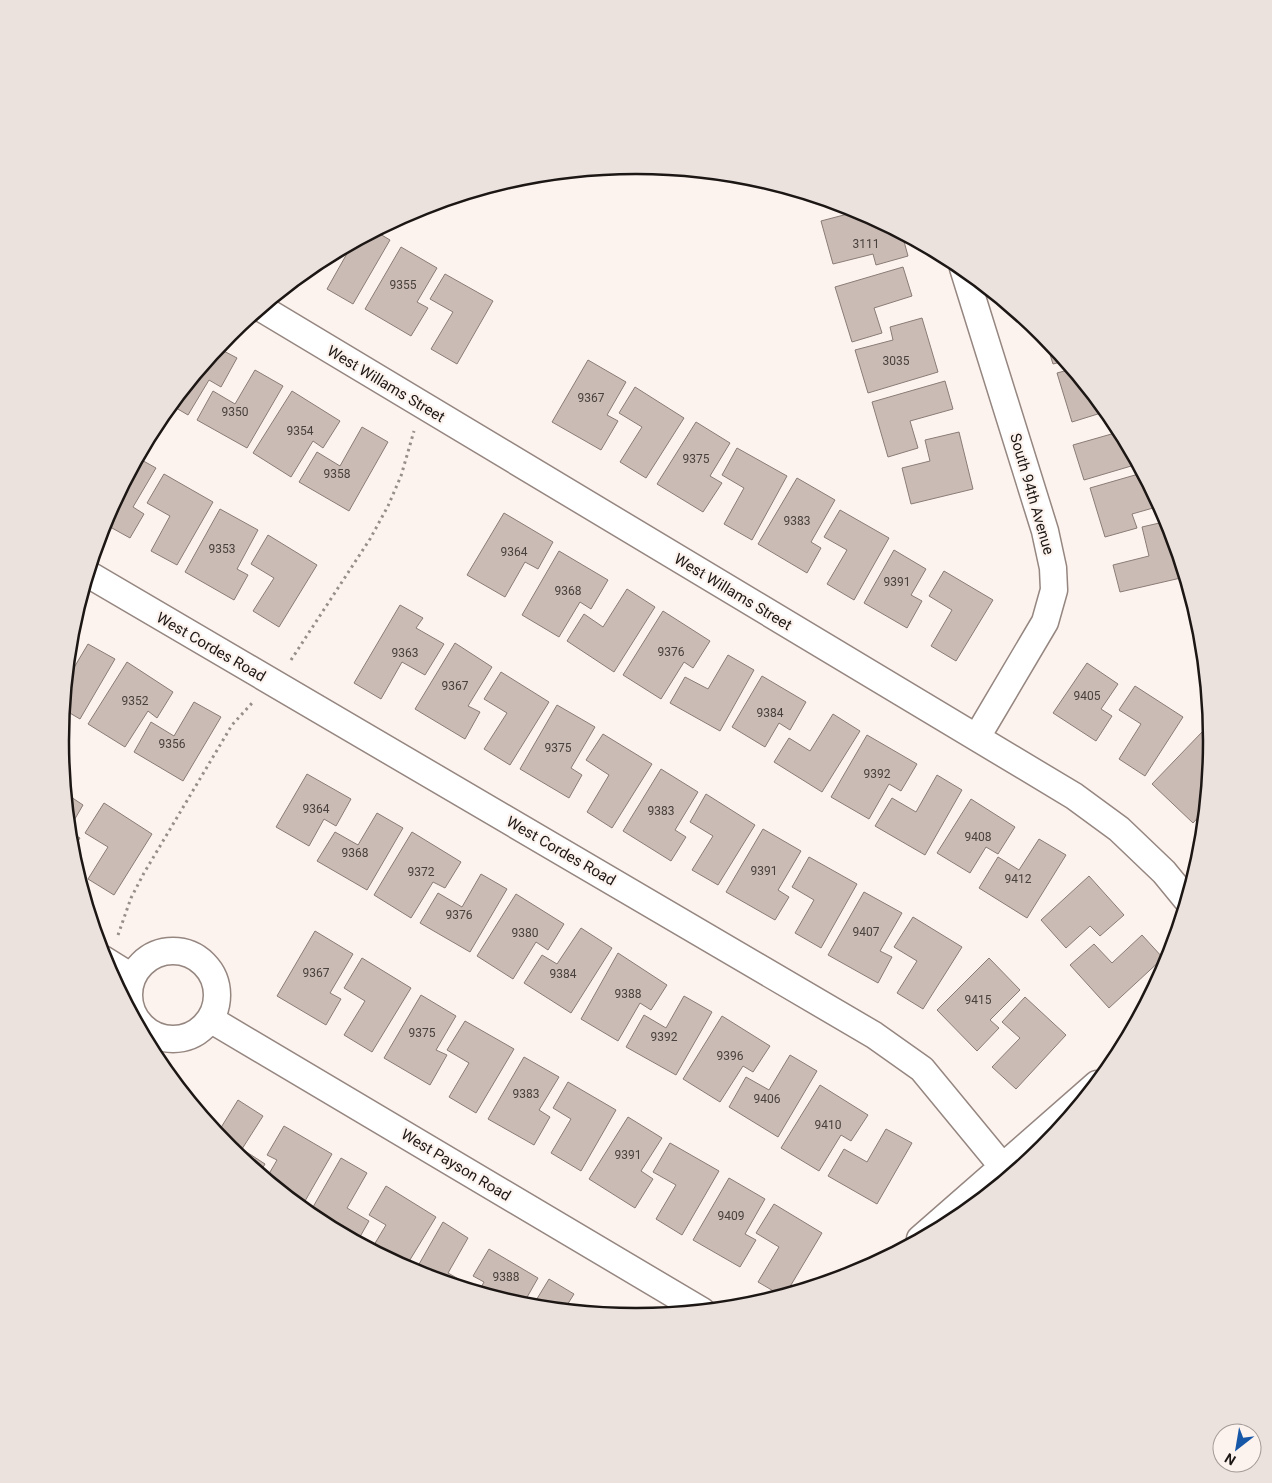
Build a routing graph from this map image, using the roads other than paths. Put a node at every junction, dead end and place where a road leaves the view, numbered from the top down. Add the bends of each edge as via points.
1 (966, 280) edge
2 (266, 311) edge
3 (93, 577) edge
4 (978, 738) junction
5 (1182, 894) edge
6 (116, 967) edge
7 (132, 977) junction
8 (130, 997) edge
9 (210, 1018) junction
10 (153, 1039) edge
11 (1067, 1110) edge
12 (1002, 1166) junction
13 (947, 1215) edge
14 (693, 1306) edge

1 - 4 street, South 94th Avenue via 1045,531 1054,590 1046,622
2 - 4 street, West Willams Street
3 - 12 street, West Cordes Road via 874,1034 922,1069
4 - 5 street, West Willams Street via 1074,796 1119,829
6 - 7 street
7 - 8 street
7 - 9 street via 140,965 165,951 194,956 213,977 217,991 216,1006
9 - 10 street via 190,1035
9 - 14 street, West Payson Road
11 - 12 street
12 - 13 street

